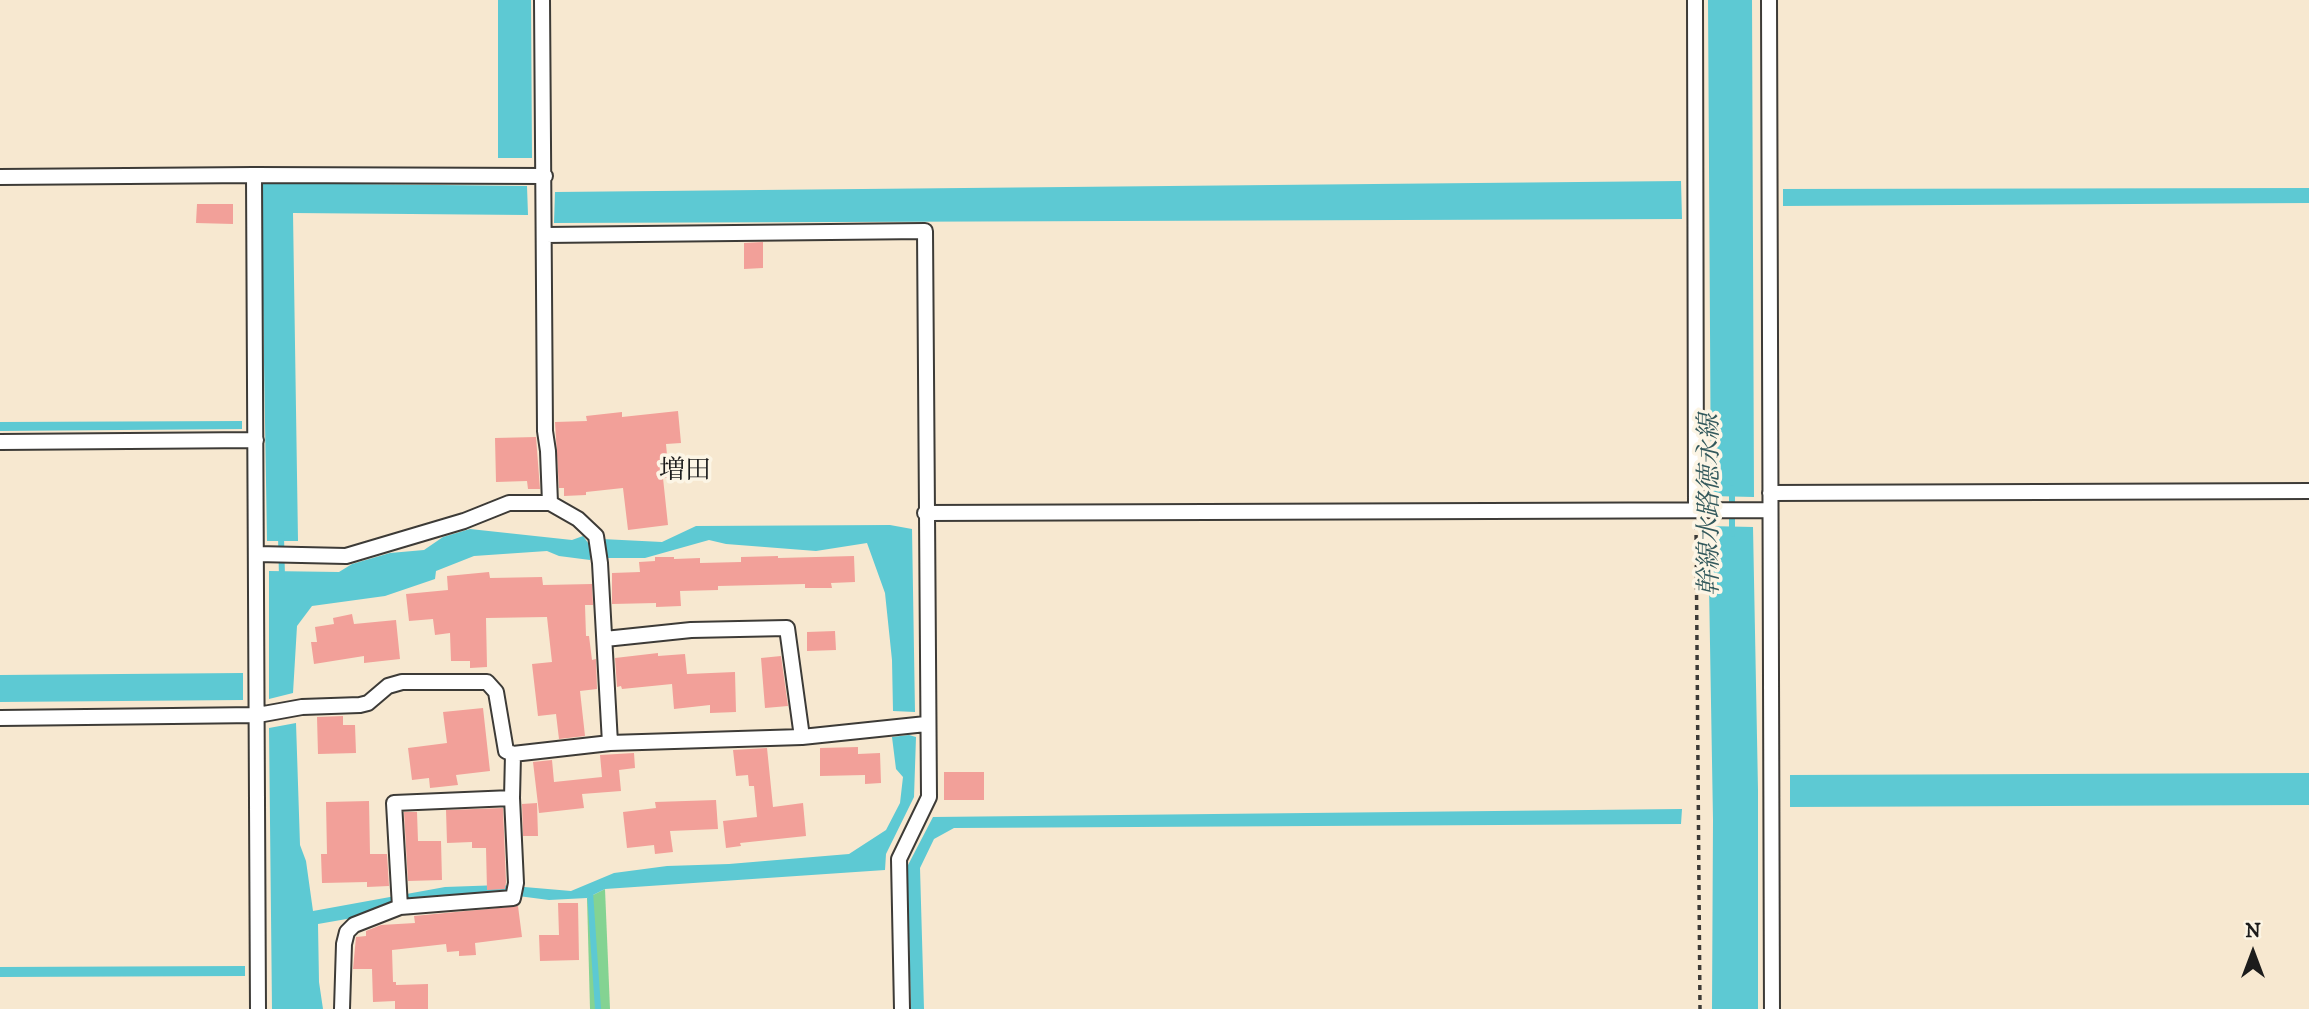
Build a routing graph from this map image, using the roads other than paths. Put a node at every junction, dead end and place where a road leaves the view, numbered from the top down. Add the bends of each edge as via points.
1 (542, 0) edge
2 (1695, 0) edge
3 (1769, 0) edge
4 (254, 175) junction
5 (545, 176) junction
6 (0, 177) edge
7 (545, 235) junction
8 (256, 440) junction
9 (0, 442) edge
10 (2309, 491) edge
11 (1770, 493) junction
12 (550, 503) junction
13 (1696, 509) junction
14 (1770, 510) junction
15 (925, 513) junction
16 (257, 554) junction
17 (605, 639) junction
18 (258, 715) junction
19 (0, 718) edge
20 (926, 724) junction
21 (802, 737) junction
22 (610, 743) junction
23 (513, 754) junction
24 (512, 798) junction
25 (400, 907) junction
26 (258, 1009) edge
27 (342, 1009) edge
28 (902, 1009) edge
29 (1772, 1009) edge

1 - 5 street
2 - 13 street
3 - 11 street
4 - 5 street
4 - 6 street
4 - 8 street
5 - 7 street
7 - 12 street via 545,430
7 - 15 street via 925,231
8 - 9 street
8 - 16 street
10 - 11 street
11 - 14 street
12 - 16 street via 509,503 346,556
12 - 17 street via 596,536
13 - 14 street
13 - 15 street
14 - 29 street
15 - 20 street
16 - 18 street
17 - 21 street via 691,630 787,628
17 - 22 street
18 - 19 street
18 - 23 street via 302,707 360,705 402,682 486,682 496,692 506,751
18 - 26 street
20 - 21 street
20 - 28 street via 929,797 899,859
21 - 22 street
22 - 23 street
23 - 24 street
24 - 25 street via 513,898
24 - 25 street via 394,803
25 - 27 street via 347,932

